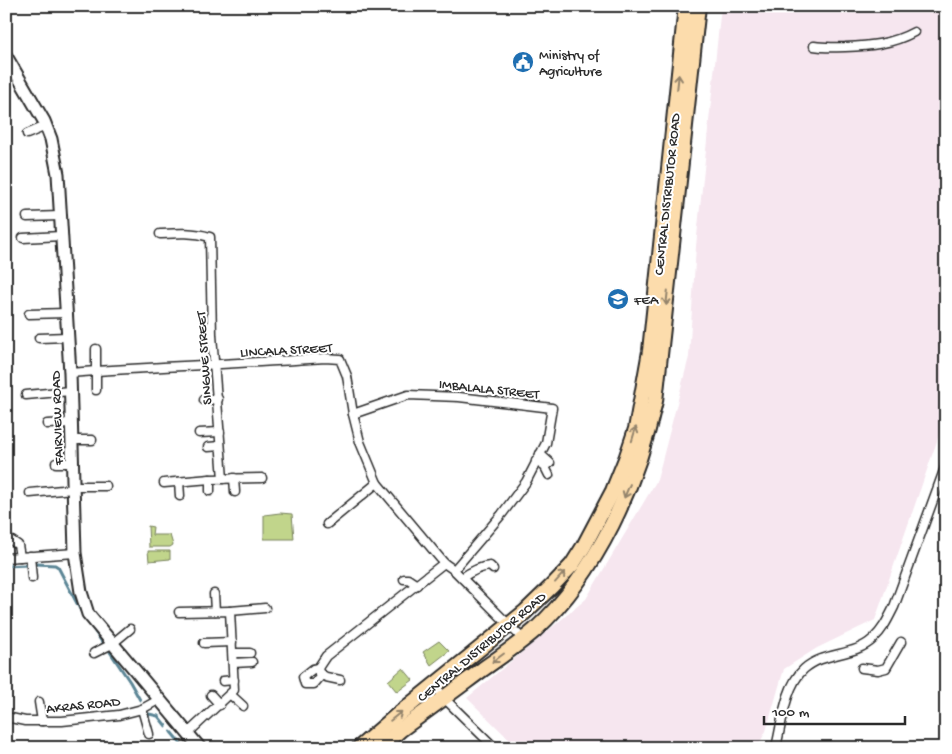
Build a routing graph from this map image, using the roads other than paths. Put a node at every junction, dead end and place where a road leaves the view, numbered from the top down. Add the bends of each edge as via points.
1 (686, 6) edge
2 (698, 6) edge
3 (914, 32) dead end
4 (814, 46) dead end
5 (6, 56) edge
6 (46, 126) junction
7 (27, 134) dead end
8 (60, 216) junction
9 (27, 217) dead end
10 (160, 234) dead end
11 (61, 236) junction
12 (23, 238) dead end
13 (66, 313) junction
14 (29, 314) dead end
15 (39, 338) dead end
16 (67, 338) junction
17 (96, 349) dead end
18 (214, 366) junction
19 (96, 371) junction
20 (70, 373) junction
21 (96, 390) dead end
22 (70, 391) junction
23 (26, 395) dead end
24 (218, 399) junction
25 (204, 400) dead end
26 (353, 414) junction
27 (71, 423) junction
28 (47, 424) dead end
29 (220, 432) junction
30 (199, 433) dead end
31 (72, 440) junction
32 (92, 440) dead end
33 (208, 446) dead end
34 (220, 446) junction
35 (538, 457) junction
36 (550, 462) dead end
37 (72, 463) junction
38 (56, 464) dead end
39 (946, 465) edge
40 (549, 475) dead end
41 (234, 478) junction
42 (262, 478) dead end
43 (210, 479) junction
44 (223, 479) junction
45 (179, 482) junction
46 (377, 483) junction
47 (164, 484) dead end
48 (106, 486) dead end
49 (73, 487) junction
50 (210, 490) dead end
51 (235, 492) dead end
52 (30, 493) dead end
53 (180, 496) dead end
54 (327, 524) dead end
55 (6, 537) edge
56 (75, 553) junction
57 (30, 556) junction
58 (20, 557) junction
59 (6, 558) edge
60 (444, 563) junction
61 (493, 569) dead end
62 (454, 570) junction
63 (32, 578) dead end
64 (462, 578) junction
65 (404, 579) dead end
66 (417, 585) junction
67 (214, 594) dead end
68 (186, 602) dead end
69 (265, 608) dead end
70 (230, 610) junction
71 (215, 611) junction
72 (510, 625) junction
73 (130, 629) dead end
74 (523, 639) junction
75 (232, 642) junction
76 (901, 642) dead end
77 (204, 643) dead end
78 (112, 644) junction
79 (94, 653) dead end
80 (233, 653) junction
81 (250, 653) dead end
82 (252, 662) dead end
83 (233, 663) junction
84 (862, 668) dead end
85 (234, 680) junction
86 (340, 680) dead end
87 (223, 681) dead end
88 (435, 686) junction
89 (231, 694) junction
90 (211, 696) dead end
91 (444, 698) junction
92 (160, 699) junction
93 (39, 702) dead end
94 (220, 705) junction
95 (243, 706) dead end
96 (142, 709) junction
97 (6, 717) edge
98 (42, 721) junction
99 (188, 733) junction
100 (150, 734) dead end
101 (200, 748) edge
102 (359, 748) edge
103 (380, 748) edge
104 (495, 748) edge
105 (774, 748) edge

72 -> 1 highway, CENTRAL DISTRIBUTOR ROAD via 572,565 613,491 636,430 650,351
2 -> 74 highway, CENTRAL DISTRIBUTOR ROAD via 656,401 648,435 626,495 597,551 559,604
3 - 4 street via 904,38 874,45
5 - 6 main road, FAIRVIEW ROAD
6 - 7 street
6 - 8 main road, FAIRVIEW ROAD via 58,174
8 - 9 street
8 - 11 main road, FAIRVIEW ROAD
10 - 18 street, SINGWE STREET via 197,233 210,237
11 - 12 street
11 - 13 main road, FAIRVIEW ROAD
13 - 14 street
13 - 16 main road, FAIRVIEW ROAD
15 - 16 street
16 - 20 main road, FAIRVIEW ROAD
17 - 19 street
18 - 19 street, LINCALA STREET
18 - 24 street, SINGWE STREET
18 - 26 street, LINCALA STREET via 340,359 347,376
19 - 20 street, LINCALA STREET
19 - 21 street
20 - 22 main road, FAIRVIEW ROAD
22 - 23 street
22 - 27 main road, FAIRVIEW ROAD
24 - 25 street
24 - 29 street, SINGWE STREET
26 - 35 street, IMBALALA STREET via 408,395 458,397 552,408 546,443
26 - 46 street, LINCALA STREET via 360,442
27 - 28 street
27 - 31 main road, FAIRVIEW ROAD
29 - 30 street
29 - 34 street, SINGWE STREET
31 - 32 street
31 - 37 main road, FAIRVIEW ROAD
33 - 34 street
34 - 44 street, SINGWE STREET
35 - 36 street
35 - 40 street
35 - 62 street, IMBALALA STREET via 526,482
37 - 38 street
37 - 49 main road, FAIRVIEW ROAD
39 - 105 street via 894,607 883,628 855,650 819,658 803,670 787,698
41 - 42 street
41 - 44 street
41 - 51 street
43 - 44 street
43 - 45 street
43 - 50 street
45 - 47 street
45 - 53 street
46 - 54 street
46 - 60 street, LINCALA STREET
48 - 49 street
49 - 52 street
49 - 56 main road, FAIRVIEW ROAD
55 - 58 street via 18,545
56 - 57 street
56 - 78 main road, FAIRVIEW ROAD via 88,614
57 - 58 street
57 - 63 street
58 - 59 street
60 - 62 street, LINCALA STREET
60 - 66 street
61 - 64 street via 490,566 480,568
62 - 64 street, LINCALA STREET
64 - 72 street, LINCALA STREET
65 - 66 street
66 - 86 street via 326,656 318,671 326,677
67 - 71 street
68 - 71 street via 183,612
69 - 70 street
70 - 71 street
70 - 75 street
72 - 74 street, LINCALA STREET
72 - 88 highway, CENTRAL DISTRIBUTOR ROAD
73 - 78 street
74 -> 91 highway, CENTRAL DISTRIBUTOR ROAD
75 - 77 street
75 - 80 street
76 - 84 street via 886,668
78 - 79 street
78 - 92 main road, FAIRVIEW ROAD
80 - 81 street
80 - 83 street
82 - 83 street
83 - 85 street
85 - 87 street
85 - 89 street
88 - 91 street
102 -> 88 highway, CENTRAL DISTRIBUTOR ROAD
89 - 94 street
89 - 95 street
90 - 94 street
91 - 103 highway, CENTRAL DISTRIBUTOR ROAD
91 - 104 street
92 - 96 street, AKRAS ROAD
92 - 99 main road, FAIRVIEW ROAD
93 - 98 street
94 - 99 street
96 - 98 street, AKRAS ROAD via 118,715
96 - 100 street
97 - 98 street, AKRAS ROAD
99 - 101 main road, FAIRVIEW ROAD

